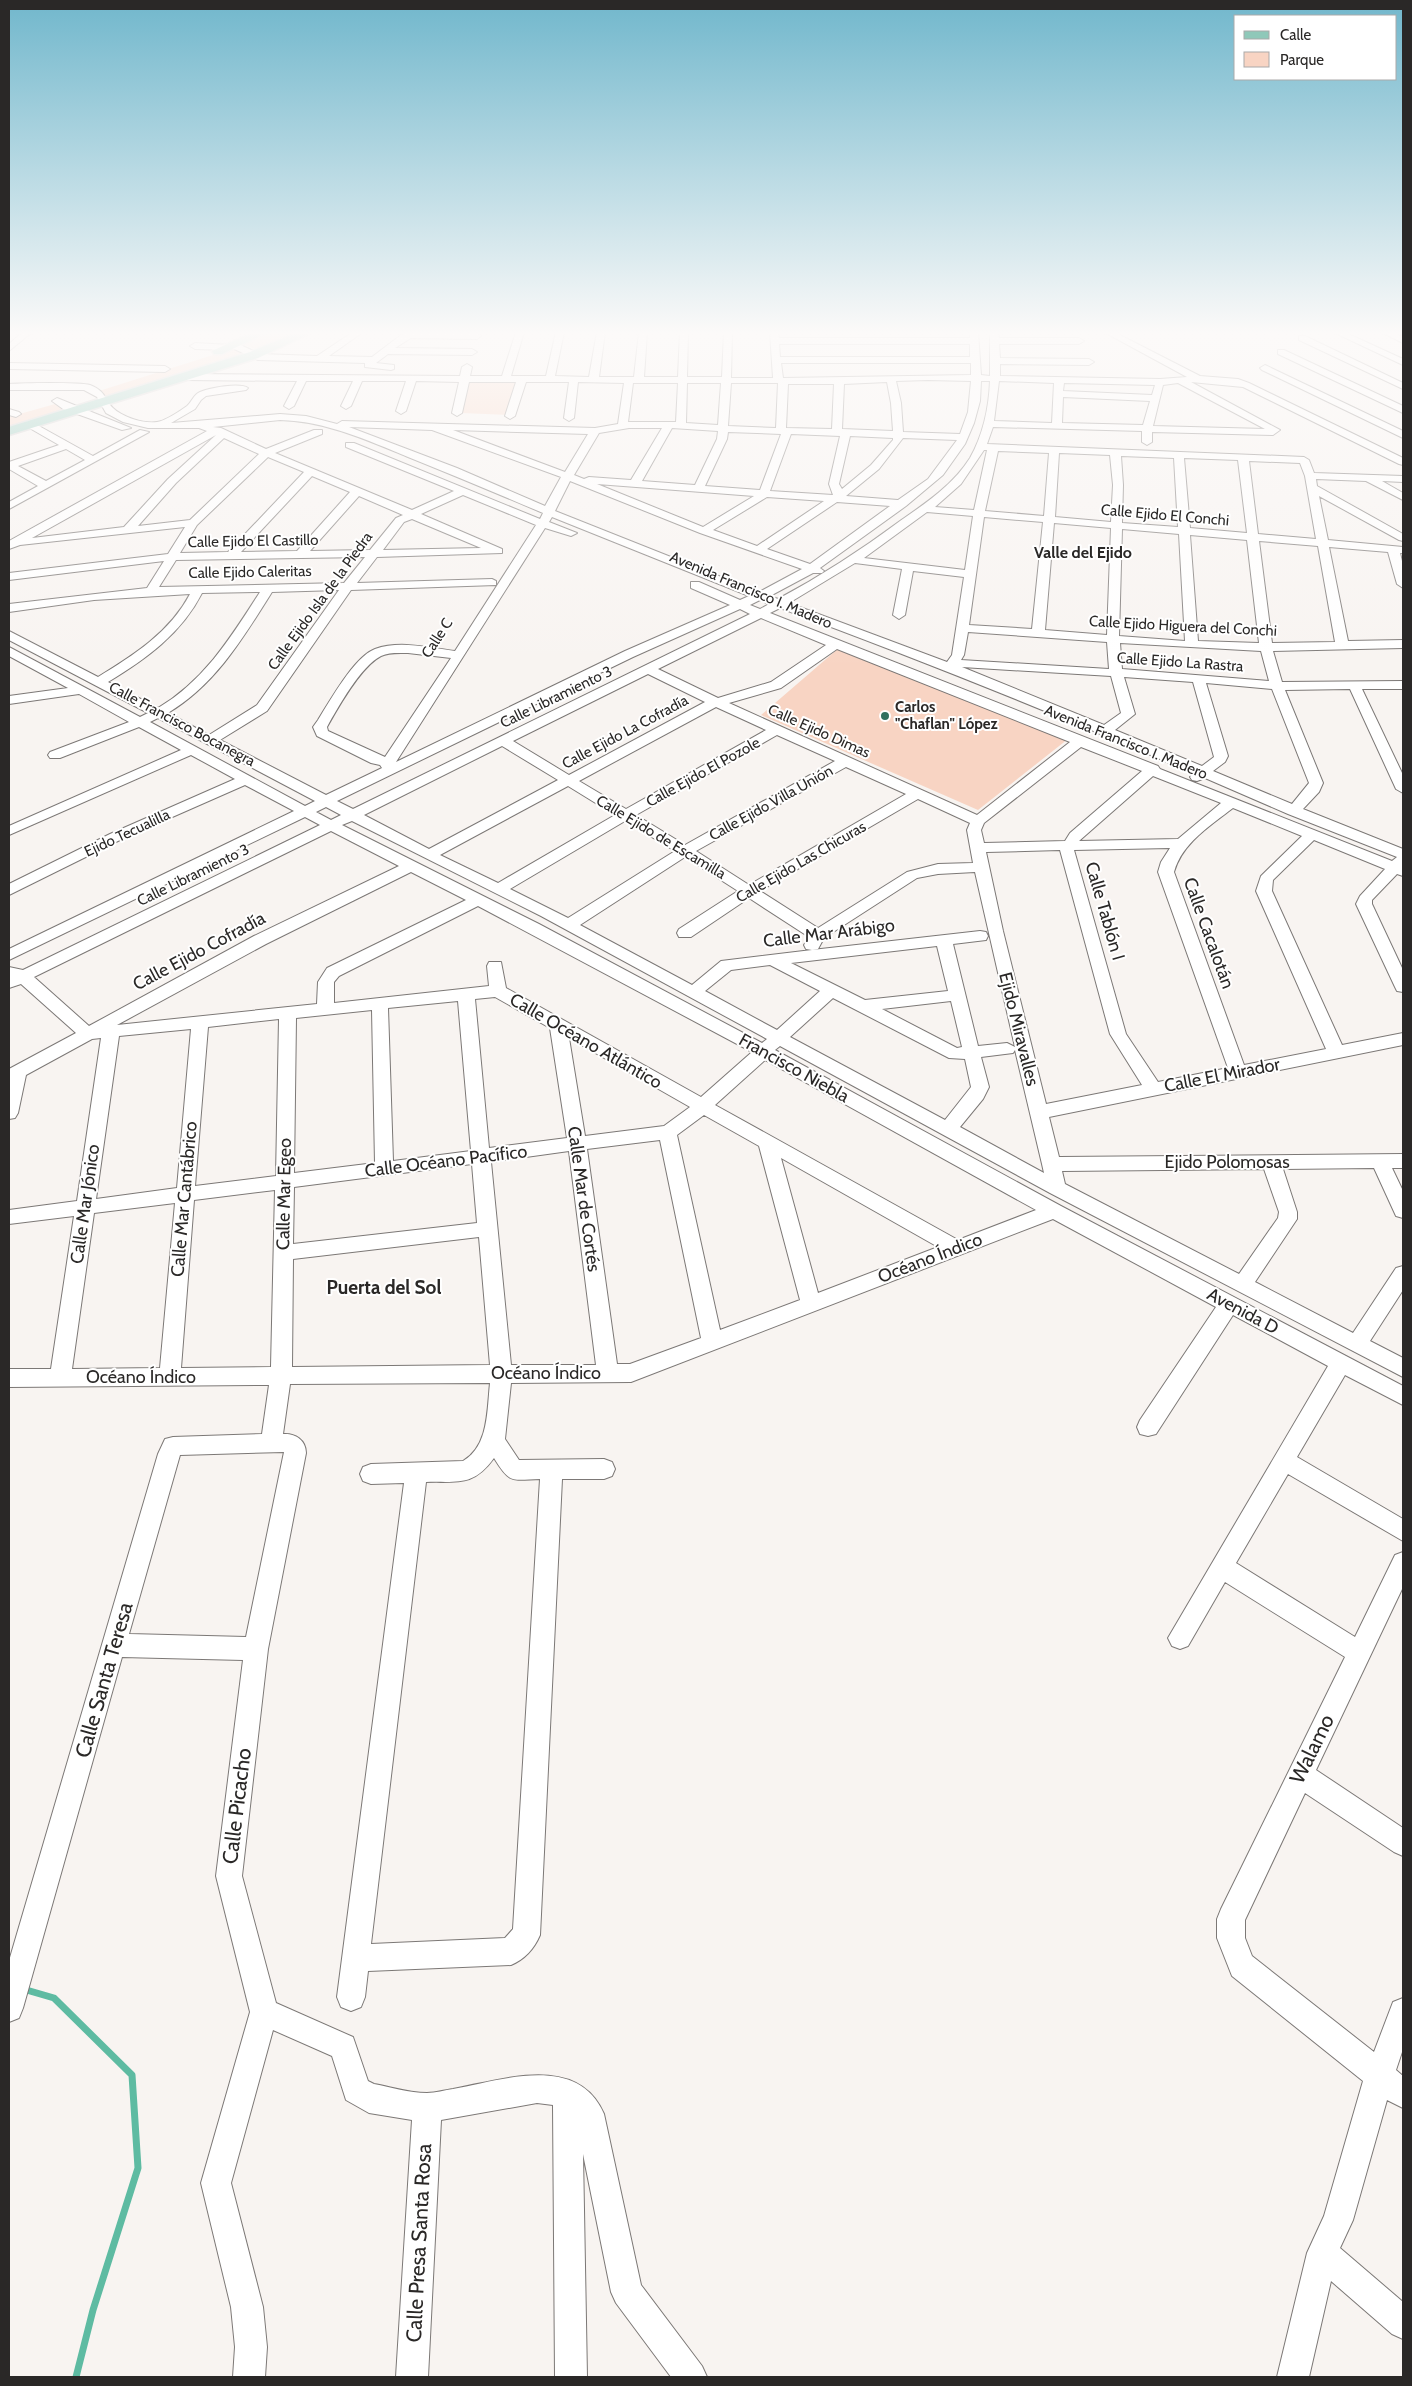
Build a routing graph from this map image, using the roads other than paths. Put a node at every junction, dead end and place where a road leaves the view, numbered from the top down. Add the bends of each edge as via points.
1 (60, 443) edge
2 (123, 443) edge
3 (188, 443) edge
4 (202, 443) edge
5 (246, 443) edge
6 (285, 443) edge
7 (357, 443) edge
8 (370, 443) edge
9 (479, 443) edge
10 (589, 443) edge
11 (658, 443) edge
12 (720, 443) edge
13 (782, 443) edge
14 (842, 443) edge
15 (895, 443) edge
16 (959, 443) edge
17 (987, 443) edge
18 (1146, 443) edge
19 (1365, 443) edge
20 (64, 446) junction
21 (987, 448) junction
22 (1054, 450) junction
23 (266, 452) junction
24 (1115, 452) junction
25 (1145, 453) junction
26 (1179, 454) junction
27 (1243, 457) junction
28 (93, 460) junction
29 (1307, 462) joint
30 (1403, 462) edge
31 (9, 465) edge
32 (310, 472) junction
33 (1310, 476) junction
34 (572, 478) junction
35 (1368, 478) junction
36 (1403, 478) edge
37 (634, 483) junction
38 (46, 486) junction
39 (1312, 488) junction
40 (698, 489) junction
41 (356, 491) junction
42 (463, 491) junction
43 (763, 495) junction
44 (1403, 497) edge
45 (835, 498) junction
46 (553, 500) joint
47 (902, 504) junction
48 (9, 506) edge
49 (925, 509) junction
50 (545, 510) junction
51 (411, 514) junction
52 (979, 514) junction
53 (1050, 520) junction
54 (539, 522) junction
55 (193, 524) junction
56 (1117, 526) junction
57 (127, 531) junction
58 (704, 531) junction
59 (1184, 531) junction
60 (1252, 537) junction
61 (1403, 538) edge
62 (12, 544) edge
63 (1322, 544) junction
64 (759, 550) junction
65 (1398, 550) edge
66 (374, 553) junction
67 (301, 554) junction
68 (170, 557) junction
69 (230, 557) junction
70 (856, 560) junction
71 (908, 568) junction
72 (810, 570) junction
73 (834, 573) junction
74 (971, 574) junction
75 (9, 576) edge
76 (492, 583) junction
77 (1403, 584) edge
78 (348, 586) junction
79 (268, 589) junction
80 (198, 590) junction
81 (151, 591) junction
82 (490, 596) junction
83 (759, 596) junction
84 (741, 604) junction
85 (779, 604) junction
86 (9, 608) edge
87 (762, 614) junction
88 (899, 615) dead end
89 (962, 628) junction
90 (9, 635) edge
91 (1038, 635) junction
92 (1113, 640) junction
93 (837, 643) junction
94 (1403, 644) edge
95 (1192, 645) junction
96 (1342, 645) junction
97 (1266, 647) junction
98 (9, 651) edge
99 (452, 655) junction
100 (952, 665) junction
101 (648, 669) junction
102 (1116, 673) junction
103 (1198, 678) junction
104 (100, 681) junction
105 (1354, 685) junction
106 (1403, 685) edge
107 (1276, 686) junction
108 (82, 690) junction
109 (9, 700) edge
110 (717, 703) junction
111 (520, 706) junction
112 (159, 712) junction
113 (141, 721) junction
114 (543, 721) junction
115 (777, 730) junction
116 (1105, 730) junction
117 (210, 740) junction
118 (503, 741) junction
119 (1080, 741) junction
120 (192, 750) junction
121 (55, 755) dead end
122 (846, 761) junction
123 (384, 767) junction
124 (1154, 769) junction
125 (1203, 771) junction
126 (246, 780) junction
127 (568, 780) junction
128 (1190, 784) junction
129 (1403, 789) edge
130 (918, 793) junction
131 (330, 801) junction
132 (1231, 802) junction
133 (308, 811) junction
134 (1293, 811) junction
135 (625, 815) junction
136 (354, 816) junction
137 (978, 821) junction
138 (332, 826) junction
139 (9, 831) edge
140 (1312, 834) junction
141 (1182, 844) junction
142 (1069, 846) junction
143 (978, 848) junction
144 (685, 851) junction
145 (1403, 854) edge
146 (429, 855) junction
147 (410, 866) junction
148 (1401, 866) edge
149 (982, 867) junction
150 (499, 889) junction
151 (9, 890) edge
152 (749, 891) junction
153 (476, 901) junction
154 (844, 918) junction
155 (568, 925) junction
156 (685, 933) dead end
157 (818, 935) junction
158 (980, 936) dead end
159 (944, 940) junction
160 (855, 950) junction
161 (9, 955) edge
162 (805, 955) junction
163 (773, 960) junction
164 (495, 966) dead end
165 (13, 976) edge
166 (1403, 987) edge
167 (498, 991) junction
168 (831, 991) junction
169 (466, 994) junction
170 (692, 994) junction
171 (957, 994) junction
172 (380, 1004) junction
173 (865, 1006) junction
174 (325, 1009) junction
175 (288, 1013) junction
176 (200, 1022) junction
177 (558, 1025) junction
178 (111, 1031) junction
179 (87, 1034) junction
180 (779, 1037) junction
181 (1403, 1039) edge
182 (1007, 1049) dead end
183 (763, 1051) junction
184 (972, 1052) junction
185 (1336, 1052) junction
186 (1238, 1072) junction
187 (13, 1074) edge
188 (1153, 1089) junction
189 (701, 1107) junction
190 (1040, 1112) junction
191 (9, 1113) edge
192 (948, 1129) junction
193 (667, 1132) junction
194 (577, 1144) junction
195 (768, 1144) junction
196 (481, 1157) junction
197 (1380, 1161) junction
198 (1403, 1161) edge
199 (1271, 1162) junction
200 (1052, 1164) junction
201 (384, 1169) junction
202 (284, 1182) junction
203 (1057, 1188) junction
204 (184, 1195) junction
205 (85, 1207) junction
206 (1054, 1211) junction
207 (1403, 1211) edge
208 (9, 1217) edge
209 (487, 1229) junction
210 (956, 1248) junction
211 (282, 1253) junction
212 (1403, 1274) edge
213 (1242, 1285) junction
214 (811, 1304) junction
215 (1229, 1304) junction
216 (712, 1342) junction
217 (1357, 1344) junction
218 (1341, 1363) junction
219 (1403, 1368) edge
220 (608, 1373) junction
221 (502, 1374) junction
222 (170, 1376) junction
223 (281, 1376) junction
224 (60, 1377) junction
225 (9, 1378) edge
226 (1403, 1396) edge
227 (1148, 1427) dead end
228 (494, 1440) junction
229 (271, 1444) junction
230 (1284, 1461) junction
231 (604, 1469) dead end
232 (552, 1470) junction
233 (416, 1473) junction
234 (371, 1474) dead end
235 (1403, 1531) edge
236 (1403, 1563) edge
237 (1222, 1567) junction
238 (1180, 1638) dead end
239 (114, 1645) junction
240 (256, 1649) junction
241 (1360, 1653) junction
242 (1300, 1774) junction
243 (1403, 1843) edge
244 (355, 1958) junction
245 (351, 1997) dead end
246 (9, 2008) edge
247 (264, 2012) junction
248 (1403, 2012) edge
249 (1379, 2076) junction
250 (567, 2092) junction
251 (1403, 2094) edge
252 (426, 2108) junction
253 (1322, 2253) junction
254 (1403, 2323) edge
255 (249, 2377) edge
256 (412, 2377) edge
257 (571, 2377) edge
258 (690, 2377) edge
259 (1293, 2377) edge

1 - 20 street
2 - 28 street
3 - 62 street
4 - 57 street
5 - 23 street
6 - 23 street
7 - 42 street, Avenida Francisco I. Madero
8 - 50 street, Avenida Francisco I. Madero via 449,469
9 - 34 street
10 - 34 street
11 - 37 street
12 - 40 street
13 - 43 street
14 - 45 street via 834,484
15 - 45 street via 875,467
16 - 47 street, Calle Libramiento 3 via 943,470
17 - 21 street, Calle Libramiento 3
18 - 25 street
19 - 30 street
20 - 28 street
20 - 31 street
21 - 22 street
21 - 49 street, Calle Libramiento 3 via 958,481
21 - 52 street
22 - 24 street
22 - 53 street
23 - 32 street
23 - 55 street
24 - 25 street
24 - 56 street
25 - 26 street
26 - 27 street
26 - 59 street
27 - 29 street via 1299,458
27 - 60 street
28 - 38 street
29 - 33 street
31 - 38 street
32 - 41 street
32 - 69 street
33 - 35 street
33 - 39 street
34 - 37 street
34 - 46 street
34 - 58 street
35 - 36 street
35 - 44 street
37 - 40 street
38 - 48 street
39 - 61 street
39 - 63 street
40 - 43 street
41 - 51 street
41 - 67 street
42 - 51 street, Calle Ejido Isla de la Piedra
42 - 54 street, Avenida Francisco I. Madero
43 - 45 street
43 - 58 street
45 - 47 street
45 - 64 street
46 - 50 street
47 - 72 street, Calle Libramiento 3
49 - 52 street, Calle Ejido El Conchi
49 - 70 street, Calle Libramiento 3
50 - 54 street
50 - 83 street, Avenida Francisco I. Madero
51 - 66 street, Calle Ejido Isla de la Piedra via 400,520
51 - 66 street, Calle Ejido El Castillo via 502,551
52 - 53 street, Calle Ejido El Conchi
52 - 74 street
53 - 56 street, Calle Ejido El Conchi
53 - 91 street
54 - 76 street, Calle C
54 - 82 street, Calle C
54 - 84 street, Avenida Francisco I. Madero via 592,540
55 - 57 street
55 - 68 street
56 - 59 street, Calle Ejido El Conchi
56 - 92 street
57 - 62 street
58 - 64 street
59 - 60 street, Calle Ejido El Conchi
59 - 95 street
60 - 63 street, Calle Ejido El Conchi
60 - 97 street
63 - 65 street, Calle Ejido El Conchi
63 - 96 street
64 - 72 street
65 - 77 street
66 - 67 street, Calle Ejido El Castillo
66 - 78 street, Calle Ejido Isla de la Piedra
67 - 69 street, Calle Ejido El Castillo
68 - 69 street, Calle Ejido El Castillo
68 - 75 street, Calle Ejido El Castillo
68 - 81 street
70 - 71 street
70 - 73 street, Calle Libramiento 3
71 - 74 street
71 - 88 street
72 - 73 street
72 - 83 street, Calle Libramiento 3
73 - 85 street, Calle Libramiento 3
74 - 89 street
76 - 78 street, Calle Ejido Caleritas
76 - 82 street, Calle C
78 - 79 street, Calle Ejido Caleritas
78 - 117 street, Calle Ejido Isla de la Piedra via 262,708
79 - 80 street, Calle Ejido Caleritas
79 - 112 street via 230,645 196,686
80 - 81 street, Calle Ejido Caleritas
80 - 104 street via 189,608 161,638 132,662
81 - 86 street, Calle Ejido Caleritas
82 - 99 street, Calle C
83 - 84 street, Calle Libramiento 3
83 - 85 street, Avenida Francisco I. Madero
84 - 87 street, Avenida Francisco I. Madero
84 - 111 street, Calle Libramiento 3
85 - 87 street, Calle Libramiento 3
85 - 100 street, Avenida Francisco I. Madero
87 - 93 street, Avenida Francisco I. Madero
87 - 101 street, Calle Libramiento 3
89 - 91 street, Calle Ejido Higuera del Conchi
89 - 100 street via 958,655
90 - 104 street, Calle Francisco Bocanegra
91 - 92 street, Calle Ejido Higuera del Conchi
92 - 95 street, Calle Ejido Higuera del Conchi
92 - 102 street
93 - 110 street, Calle Ejido La Cofradía via 776,685
93 - 119 street, Avenida Francisco I. Madero
94 - 96 street, Calle Ejido Higuera del Conchi
95 - 97 street, Calle Ejido Higuera del Conchi
96 - 97 street, Calle Ejido Higuera del Conchi
97 - 107 street
98 - 108 street, Calle Francisco Bocanegra
99 - 123 street, Calle C
99 - 123 street via 407,649 378,652 371,656 321,724 319,730 322,733
100 - 102 street, Calle Ejido La Rastra
100 - 116 street, Avenida Francisco I. Madero
101 - 110 street, Calle Ejido Dimas
101 - 114 street, Calle Libramiento 3
102 - 103 street, Calle Ejido La Rastra
102 - 116 street via 1128,714
103 - 107 street, Calle Ejido La Rastra
103 - 125 street via 1221,756
104 - 112 street, Calle Francisco Bocanegra
105 - 106 street, Calle Ejido La Rastra
105 - 107 street, Calle Ejido La Rastra
105 - 129 street
107 - 134 street via 1316,783
108 - 109 street
108 - 113 street, Calle Francisco Bocanegra
110 - 115 street, Calle Ejido Dimas
110 - 127 street, Calle Ejido La Cofradía
111 - 114 street
111 - 123 street, Calle Libramiento 3
112 - 113 street
112 - 117 street, Calle Francisco Bocanegra
113 - 120 street, Calle Francisco Bocanegra
113 - 121 street
114 - 118 street, Calle Libramiento 3
115 - 122 street, Calle Ejido Dimas
115 - 135 street, Calle Ejido El Pozole
116 - 125 street, Avenida Francisco I. Madero
117 - 131 street, Calle Francisco Bocanegra
118 - 127 street, Calle Ejido de Escamilla
118 - 136 street, Calle Libramiento 3
119 - 124 street, Avenida Francisco I. Madero
119 - 137 street
120 - 126 street, Calle Francisco Bocanegra
120 - 139 street
122 - 130 street, Calle Ejido Dimas
122 - 144 street, Calle Ejido Villa Unión
123 - 131 street, Calle Libramiento 3
124 - 128 street, Avenida Francisco I. Madero
124 - 142 street, Calle Tablón I via 1075,836
125 - 128 street
125 - 134 street, Avenida Francisco I. Madero
126 - 133 street, Calle Francisco Bocanegra
126 - 151 street, Ejido Tecualilla via 115,838
127 - 135 street, Calle Ejido de Escamilla
127 - 146 street, Calle Ejido La Cofradía
128 - 132 street, Avenida Francisco I. Madero
130 - 137 street, Calle Ejido Dimas
130 - 152 street, Calle Ejido Las Chicuras
131 - 133 street, Calle Libramiento 3
131 - 136 street, Calle Francisco Bocanegra
132 - 140 street, Avenida Francisco I. Madero
132 - 141 street, Calle Cacalotán
133 - 138 street, Calle Francisco Bocanegra
133 - 161 street, Calle Libramiento 3
134 - 145 street, Avenida Francisco I. Madero
135 - 144 street, Calle Ejido de Escamilla
135 - 150 street, Calle Ejido El Pozole
136 - 138 street, Calle Libramiento 3
136 - 146 street, Calle Francisco Bocanegra
137 - 143 street, Ejido Miravalles via 974,830
138 - 147 street, Calle Francisco Bocanegra
138 - 165 street, Calle Libramiento 3
140 - 148 street, Avenida Francisco I. Madero
140 - 185 street via 1266,879 1264,891
141 - 142 street
141 - 186 street, Calle Cacalotán via 1170,857 1166,872
142 - 143 street
142 - 188 street, Calle Tablón I via 1067,850 1118,1034
143 - 149 street, Ejido Miravalles
144 - 152 street, Calle Ejido de Escamilla
144 - 155 street, Calle Ejido Villa Unión
146 - 150 street, Francisco Niebla
147 - 153 street, Francisco Niebla
147 - 179 street, Calle Ejido Cofradía via 260,940
148 - 166 street via 1365,899 1364,904
149 - 154 street via 938,869 912,875
149 - 190 street, Ejido Miravalles
150 - 155 street, Francisco Niebla
152 - 156 street, Calle Ejido Las Chicuras
152 - 157 street, Calle Ejido de Escamilla
153 - 174 street via 333,972 326,982
153 - 183 street, Francisco Niebla
154 - 157 street
154 - 160 street
155 - 170 street, Francisco Niebla
157 - 162 street
158 - 159 street, Calle Mar Arábigo
159 - 160 street, Calle Mar Arábigo
159 - 171 street
160 - 162 street, Calle Mar Arábigo
162 - 163 street, Calle Mar Arábigo
163 - 168 street
163 - 170 street, Calle Mar Arábigo via 727,965
164 - 167 street
165 - 179 street
167 - 169 street, Calle Océano Atlántico
167 - 177 street, Calle Océano Atlántico
168 - 173 street
168 - 180 street, Calle Océano Pacífico
169 - 172 street, Calle Océano Atlántico
169 - 196 street
170 - 180 street, Francisco Niebla
171 - 173 street
171 - 184 street
172 - 174 street, Calle Océano Atlántico
172 - 201 street
173 - 184 street via 955,1054
174 - 175 street, Calle Océano Atlántico
175 - 176 street, Calle Océano Atlántico
175 - 202 street, Calle Mar Egeo
176 - 178 street, Calle Océano Atlántico
176 - 204 street, Calle Mar Cantábrico
177 - 189 street, Calle Océano Atlántico
177 - 194 street, Calle Mar de Cortés
178 - 179 street, Calle Océano Atlántico
178 - 205 street, Calle Mar Jónico
179 - 187 street, Calle Ejido Cofradía
180 - 183 street, Calle Océano Pacífico
180 - 192 street, Francisco Niebla
181 - 185 street, Calle El Mirador
182 - 184 street
183 - 189 street, Calle Océano Pacífico
183 - 206 street, Francisco Niebla
184 - 192 street via 980,1087
185 - 186 street, Calle El Mirador
186 - 188 street, Calle El Mirador
187 - 191 street
188 - 190 street, Calle El Mirador
189 - 193 street, Calle Océano Pacífico
189 - 195 street, Calle Océano Atlántico
190 - 200 street, Ejido Miravalles
192 - 203 street, Francisco Niebla
193 - 194 street, Calle Océano Pacífico
193 - 216 street
194 - 196 street, Calle Océano Pacífico
194 - 220 street, Calle Mar de Cortés
195 - 210 street, Calle Océano Atlántico
195 - 214 street
196 - 201 street, Calle Océano Pacífico
196 - 209 street
197 - 198 street, Ejido Polomosas
197 - 199 street, Ejido Polomosas
197 - 207 street
199 - 200 street, Ejido Polomosas
199 - 213 street via 1288,1212 1287,1219
200 - 203 street, Ejido Miravalles
201 - 202 street, Calle Océano Pacífico
202 - 204 street, Calle Océano Pacífico
202 - 211 street, Calle Mar Egeo
203 - 213 street, Avenida D
204 - 205 street, Calle Océano Pacífico
204 - 222 street, Calle Mar Cantábrico
205 - 208 street, Calle Océano Pacífico
205 - 224 street, Calle Mar Jónico
206 - 210 street, Océano Índico
206 - 215 street, Avenida D
209 - 211 street
209 - 221 street
210 - 214 street, Océano Índico
211 - 223 street, Calle Mar Egeo
212 - 217 street
213 - 217 street, Avenida D
214 - 216 street, Océano Índico
215 - 218 street, Avenida D
215 - 227 street
216 - 220 street, Océano Índico via 631,1373
217 - 219 street, Avenida D
218 - 226 street, Avenida D
218 - 230 street
220 - 221 street, Océano Índico
221 - 223 street, Océano Índico
221 - 228 street
222 - 223 street, Océano Índico
222 - 224 street, Océano Índico
223 - 229 street
224 - 225 street, Océano Índico
228 - 232 street via 513,1470
228 - 233 street via 476,1464 466,1471
229 - 239 street, Calle Santa Teresa via 173,1446 168,1454
229 - 240 street, Calle Picacho via 289,1443 295,1453
230 - 235 street
230 - 237 street
231 - 232 street
232 - 244 street via 526,1935 511,1951
233 - 234 street
233 - 244 street
236 - 241 street, Walamo
237 - 238 street
237 - 241 street
239 - 240 street
239 - 246 street, Calle Santa Teresa
240 - 247 street, Calle Picacho via 229,1876
241 - 242 street, Walamo
242 - 243 street
242 - 249 street, Walamo via 1231,1919 1231,1938 1242,1966
244 - 245 street
247 - 252 street via 343,2047 356,2090 370,2098
247 - 255 street via 216,2182 247,2307 252,2347
248 - 249 street
249 - 251 street
249 - 253 street via 1338,2220
250 - 252 street via 537,2089
250 - 257 street
250 - 258 street via 589,2114 627,2292
252 - 256 street, Calle Presa Santa Rosa
253 - 254 street
253 - 259 street

